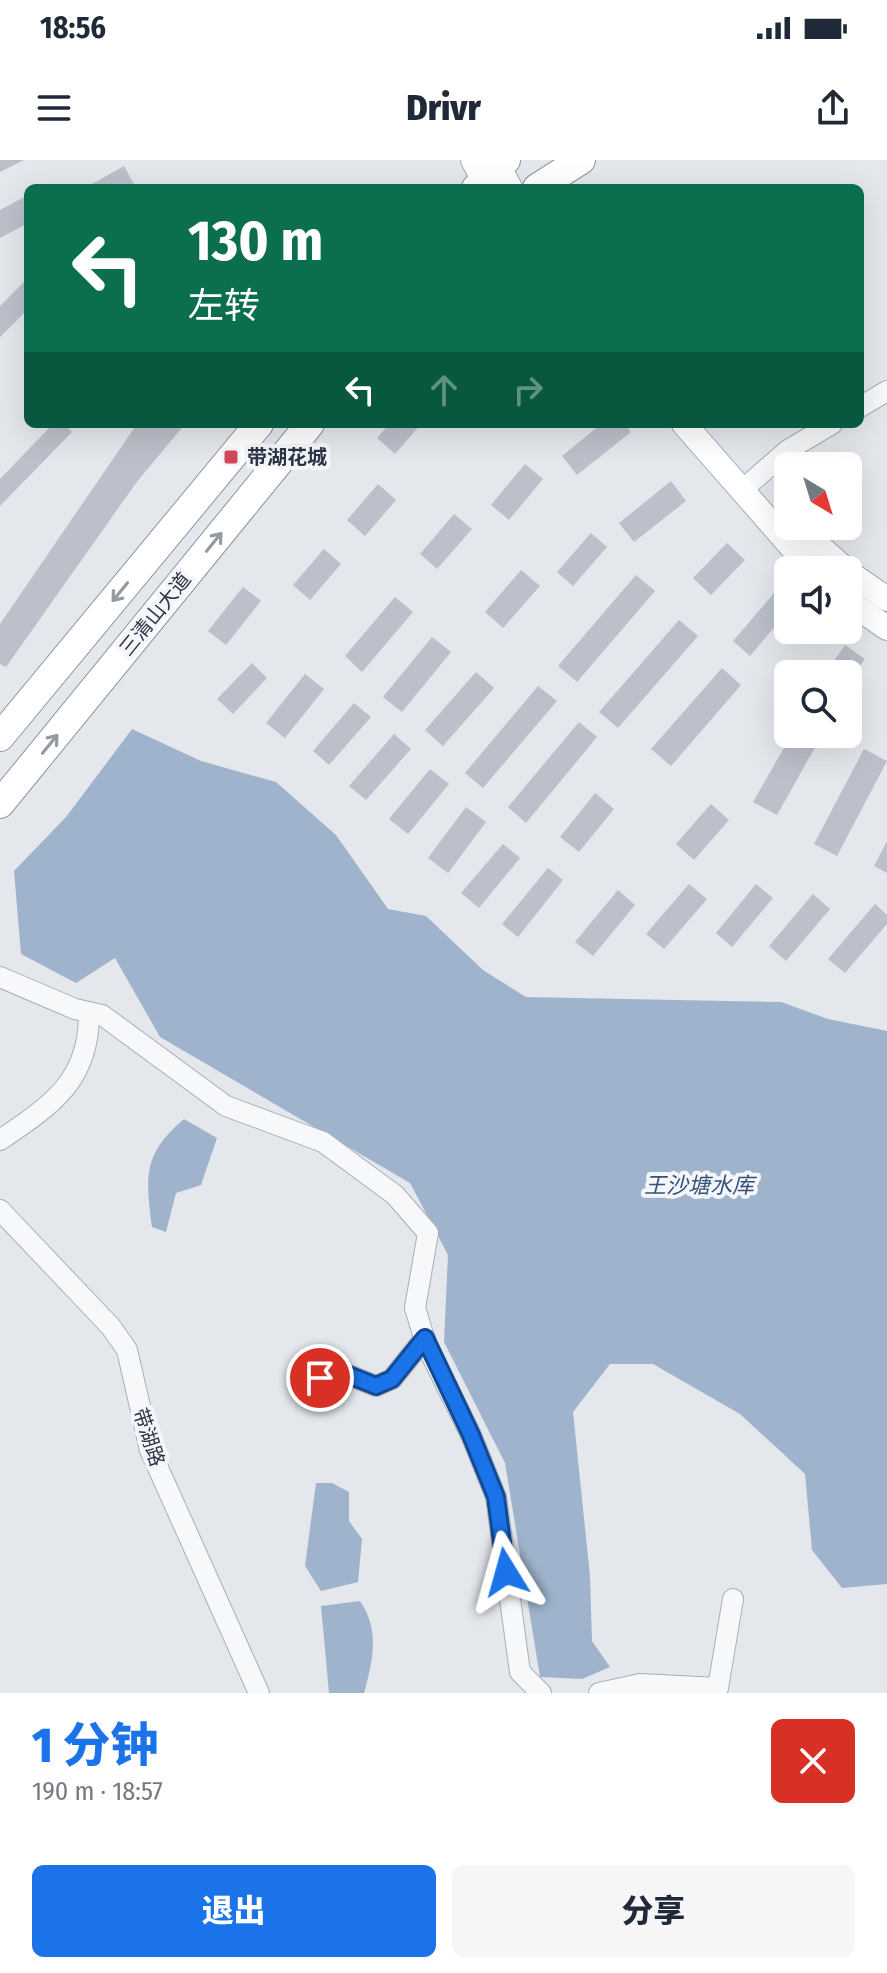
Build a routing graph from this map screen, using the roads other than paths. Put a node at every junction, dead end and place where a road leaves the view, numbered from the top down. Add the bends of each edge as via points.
1 (581, 160) edge
2 (543, 184) edge
3 (887, 391) edge
4 (864, 405) edge
5 (256, 428) edge
6 (307, 428) edge
7 (688, 428) edge
8 (702, 428) edge
9 (825, 428) edge
10 (749, 484) junction
11 (774, 506) edge
12 (812, 540) edge
13 (800, 556) edge
14 (830, 556) edge
15 (862, 582) edge
16 (887, 599) edge
17 (862, 611) edge
18 (887, 628) edge
19 (0, 737) edge
20 (0, 804) edge
21 (0, 977) edge
22 (89, 1012) junction
23 (0, 1140) edge
24 (0, 1210) edge
25 (425, 1338) junction
26 (320, 1378) dead end
27 (733, 1599) dead end
28 (259, 1693) edge
29 (541, 1693) edge
30 (599, 1693) edge

1 - 2 highway
3 - 4 street
5 -> 19 highway, 三清山大道
20 -> 6 highway, 三清山大道
7 - 13 main road
8 - 10 main road
9 - 10 street via 788,450
10 - 11 main road
12 - 14 main road
15 - 16 main road
17 - 18 main road
21 - 22 street
22 - 23 street via 89,1036 75,1079
22 - 25 street via 102,1015 226,1106 323,1142 395,1195 428,1233 415,1308
24 - 28 street, 带湖路 via 127,1350 150,1450
25 - 26 street via 392,1379 376,1386 346,1374
25 - 29 street via 496,1497 520,1672
27 - 30 street via 718,1688 640,1684

